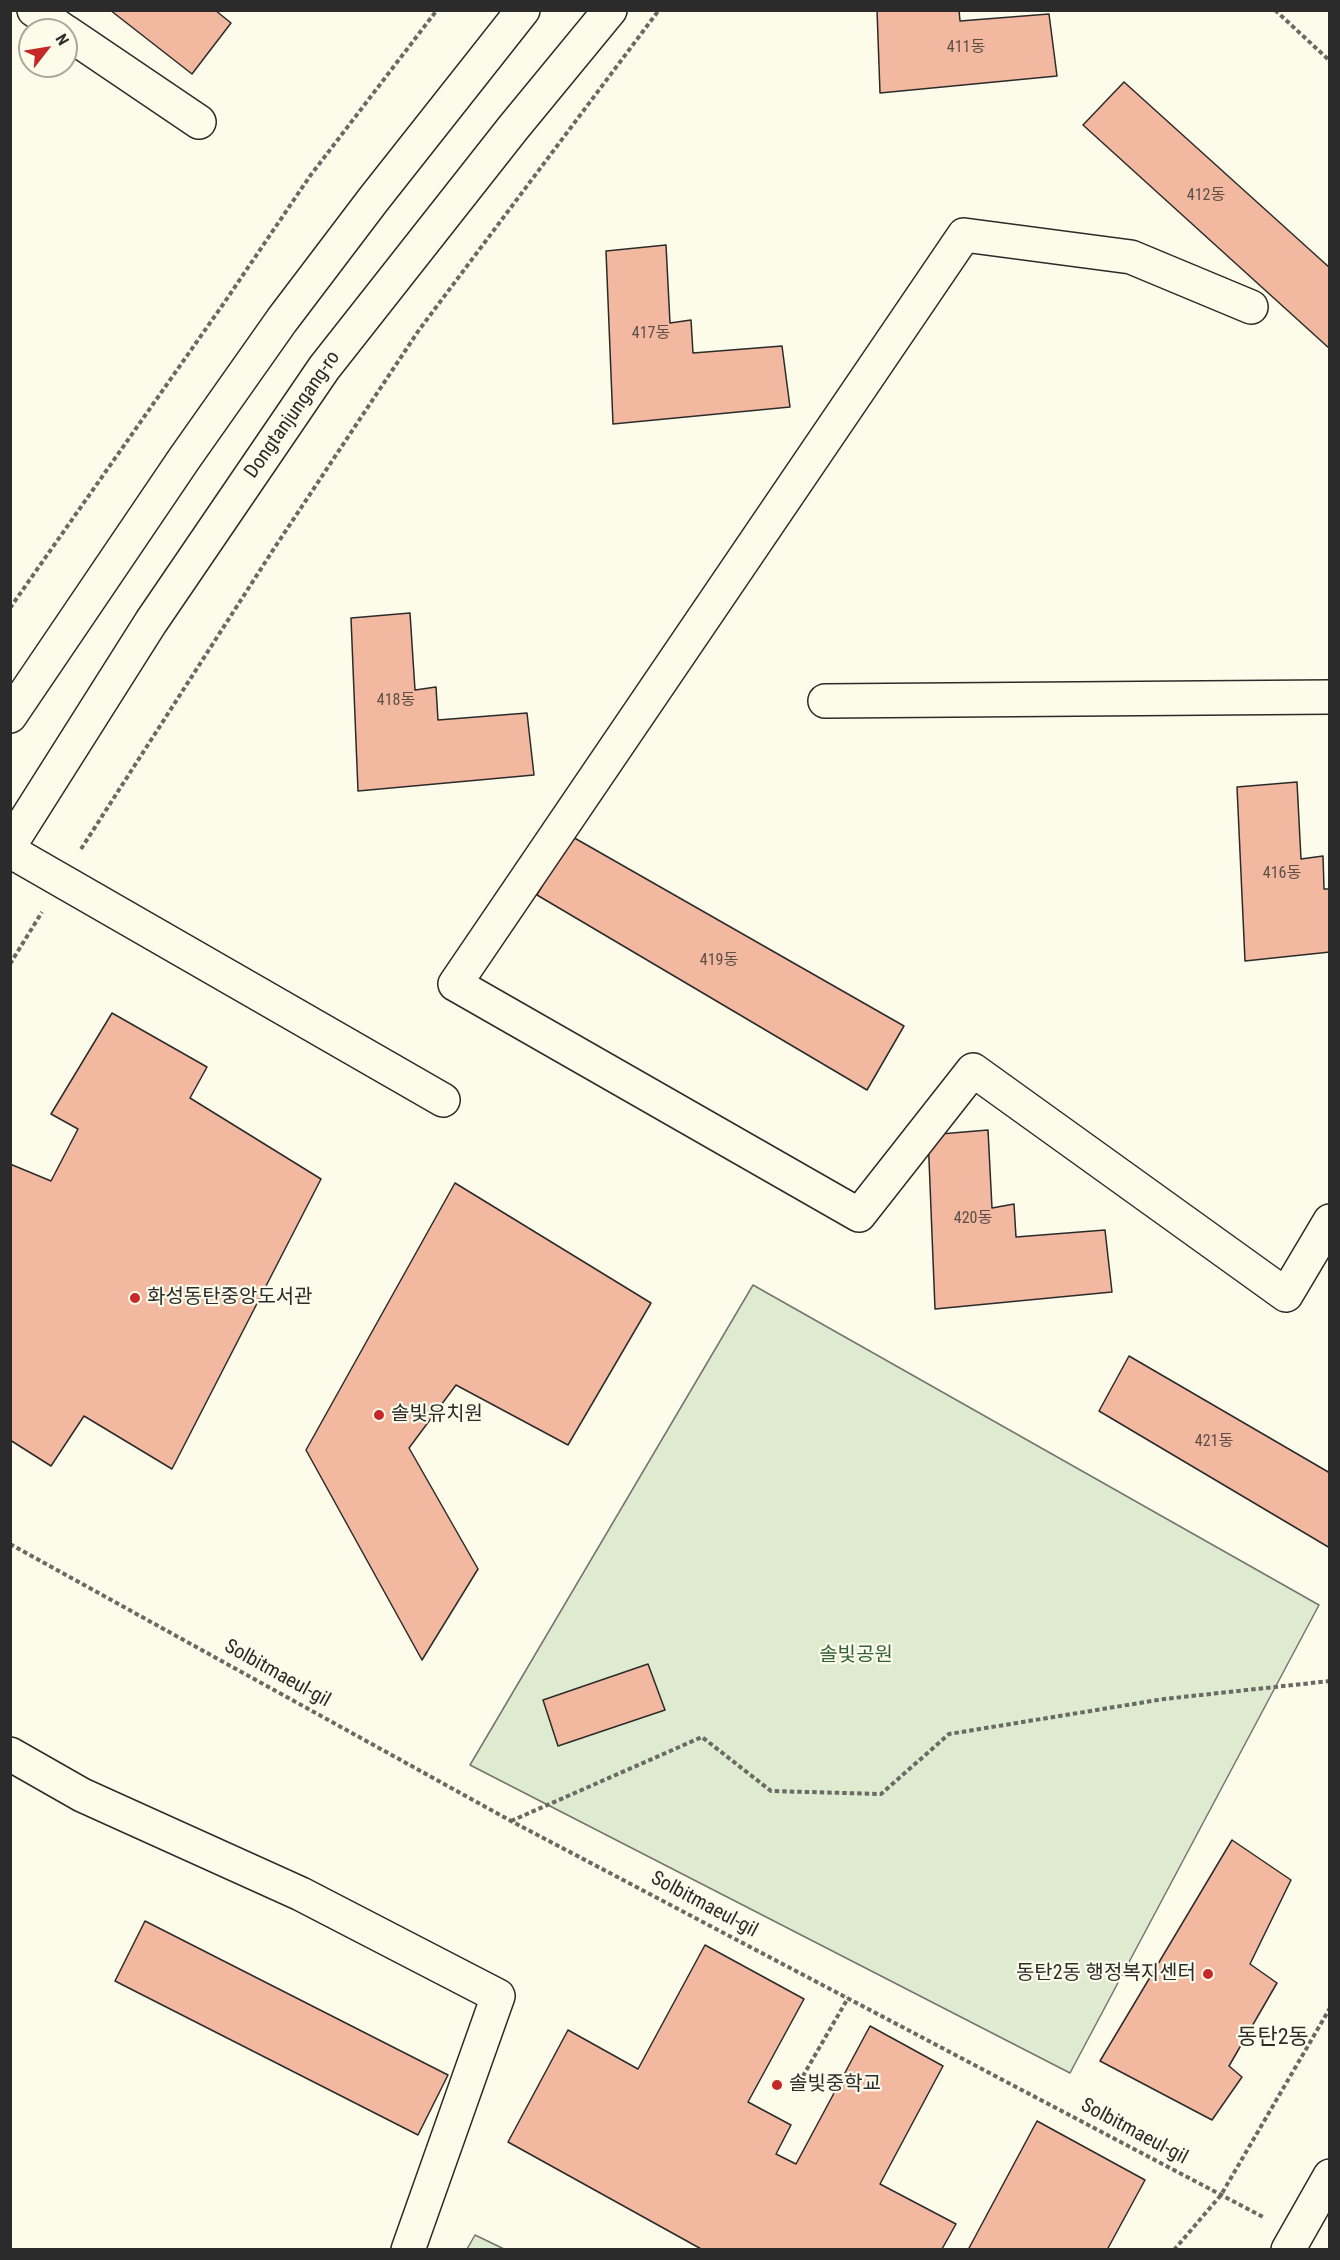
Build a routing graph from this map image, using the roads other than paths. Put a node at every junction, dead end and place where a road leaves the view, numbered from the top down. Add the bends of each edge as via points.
1 (523, 10) edge
2 (610, 10) edge
3 (78, 40) edge
4 (199, 122) dead end
5 (1251, 307) dead end
6 (1329, 697) edge
7 (825, 701) dead end
8 (10, 716) edge
9 (10, 845) edge
10 (10, 851) edge
11 (443, 1100) dead end
12 (1329, 1221) edge
13 (10, 1754) edge
14 (1329, 2176) edge
15 (1292, 2242) edge
16 (408, 2250) edge

1 - 8 street via 282,320
2 - 9 street, Dongtanjungang-ro via 324,368 151,622
3 - 4 street
5 - 12 street via 1131,256 964,235 455,984 859,1215 973,1070 1286,1295
6 - 7 street
10 - 11 street
13 - 16 street via 82,1795 301,1894 498,1996
14 - 15 street

